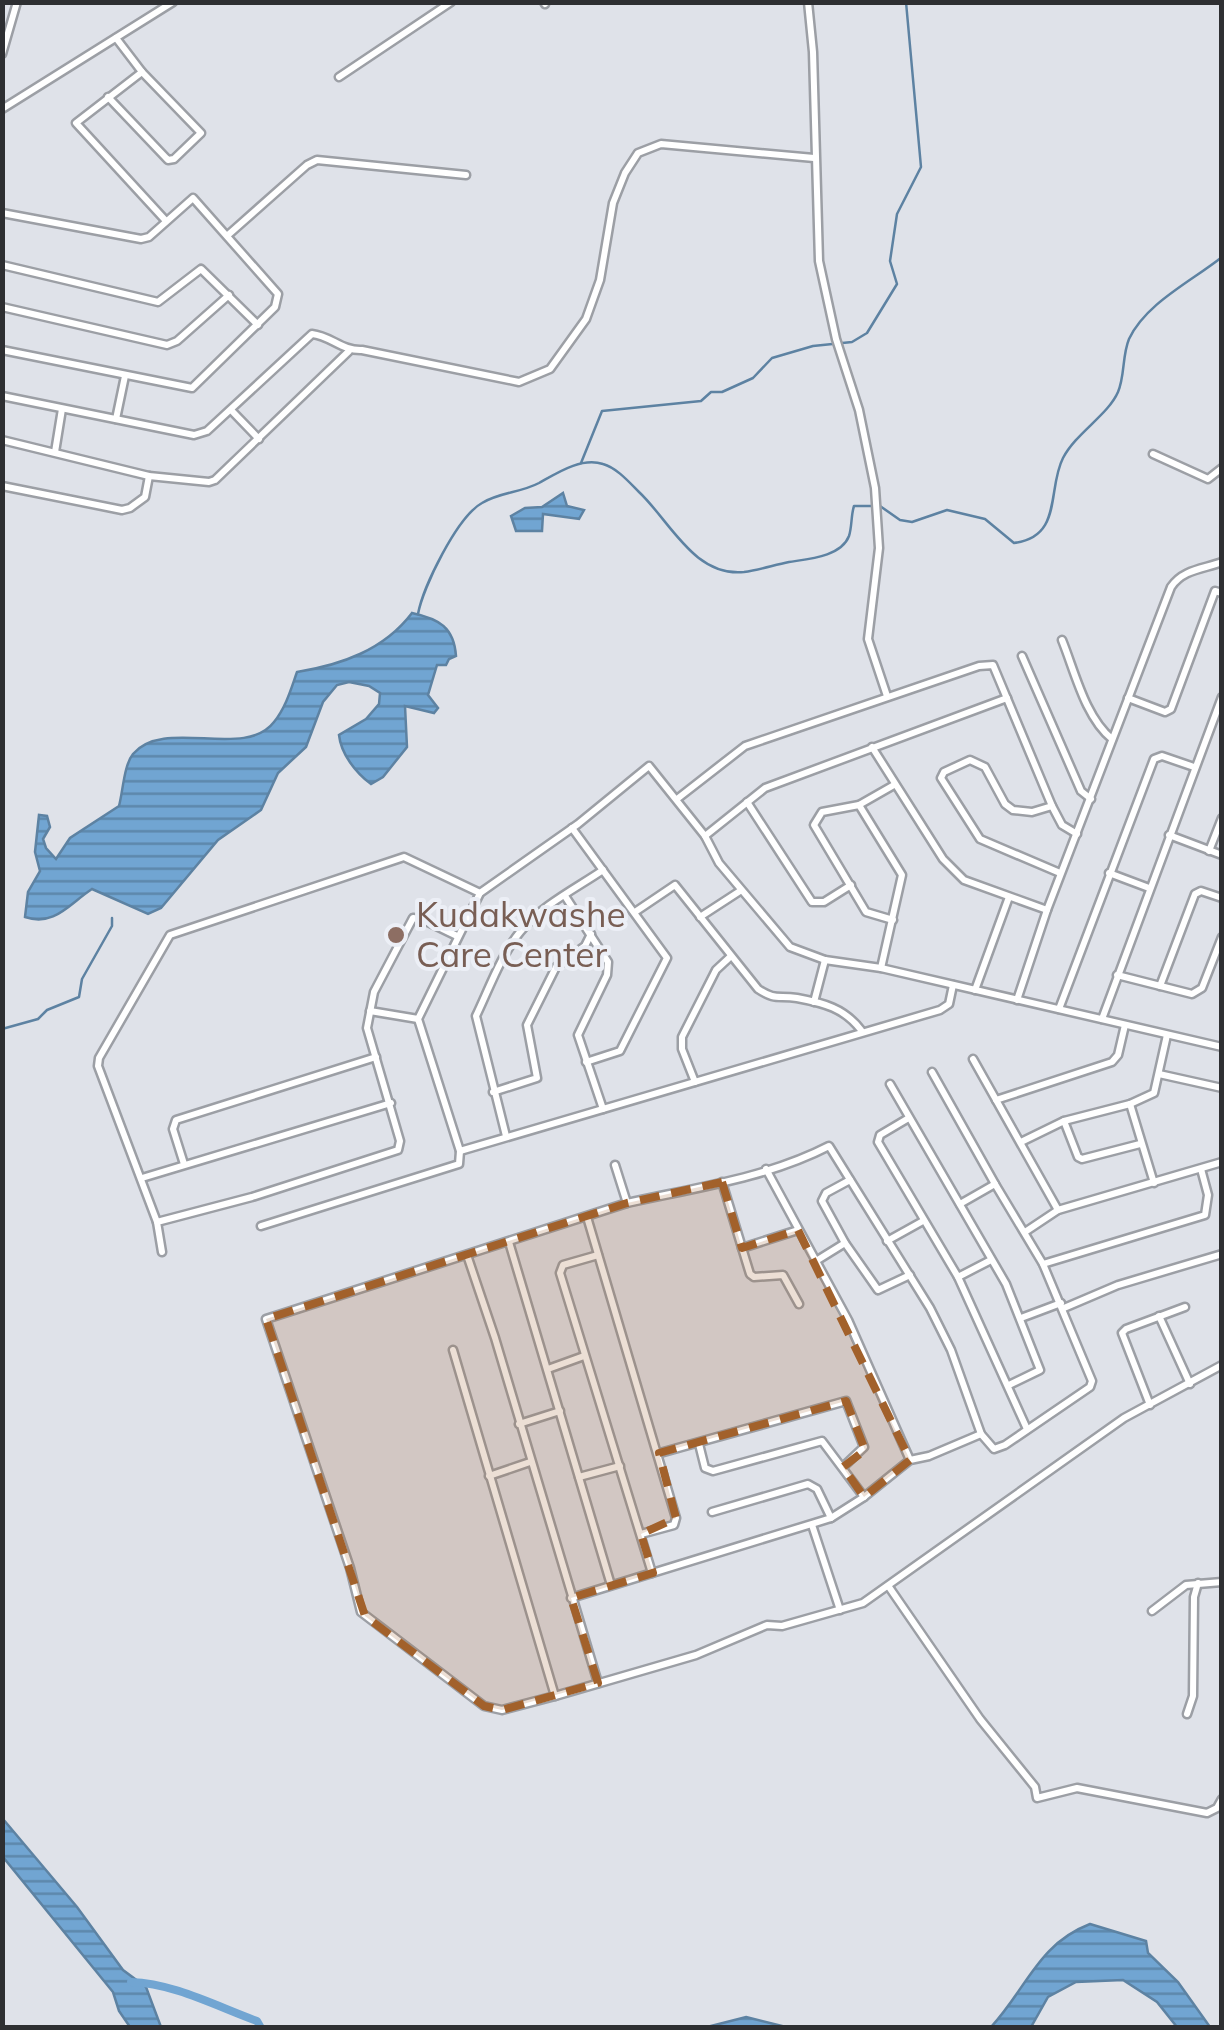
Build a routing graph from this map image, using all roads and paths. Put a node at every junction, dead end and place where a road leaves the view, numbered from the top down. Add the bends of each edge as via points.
1 (17, 2) edge
2 (173, 2) edge
3 (808, 2) edge
4 (447, 4) edge
5 (116, 38) junction
6 (2, 54) edge
7 (142, 72) junction
8 (338, 76) dead end
9 (108, 97) junction
10 (2, 109) edge
11 (814, 158) junction
12 (466, 175) dead end
13 (2, 213) edge
14 (166, 221) junction
15 (228, 235) junction
16 (2, 265) edge
17 (230, 295) junction
18 (2, 308) edge
19 (258, 325) junction
20 (2, 350) edge
21 (349, 350) junction
22 (125, 376) junction
23 (2, 396) edge
24 (62, 409) junction
25 (231, 410) junction
26 (116, 420) junction
27 (259, 439) junction
28 (2, 440) edge
29 (55, 452) junction
30 (1153, 454) dead end
31 (1222, 468) edge
32 (148, 476) junction
33 (2, 486) edge
34 (1222, 562) edge
35 (1222, 593) edge
36 (1062, 640) dead end
37 (1022, 656) dead end
38 (887, 696) junction
39 (1222, 697) edge
40 (1007, 698) junction
41 (1128, 698) junction
42 (1212, 722) junction
43 (1222, 726) edge
44 (1112, 738) junction
45 (872, 748) junction
46 (1194, 767) junction
47 (894, 785) junction
48 (677, 799) junction
49 (1091, 799) junction
50 (748, 802) junction
51 (859, 804) junction
52 (1052, 806) junction
53 (1222, 818) edge
54 (572, 828) junction
55 (1077, 834) junction
56 (1170, 835) junction
57 (705, 836) junction
58 (1209, 850) junction
59 (1222, 855) edge
60 (603, 870) junction
61 (1108, 873) junction
62 (1061, 874) junction
63 (851, 885) junction
64 (1149, 888) junction
65 (740, 891) junction
66 (480, 893) junction
67 (566, 896) junction
68 (1008, 897) junction
69 (1222, 898) edge
70 (1047, 910) junction
71 (635, 912) junction
72 (700, 917) junction
73 (893, 920) junction
74 (591, 934) junction
75 (456, 936) junction
76 (1222, 937) edge
77 (730, 956) junction
78 (825, 960) junction
79 (881, 968) junction
80 (1117, 975) junction
81 (953, 985) junction
82 (1160, 986) junction
83 (975, 990) junction
84 (1017, 1000) junction
85 (814, 1002) junction
86 (1059, 1009) junction
87 (370, 1011) junction
88 (418, 1018) junction
89 (1102, 1019) junction
90 (1126, 1024) junction
91 (861, 1031) junction
92 (1167, 1035) junction
93 (1222, 1047) edge
94 (376, 1057) junction
95 (973, 1059) dead end
96 (586, 1062) junction
97 (932, 1072) dead end
98 (1160, 1074) junction
99 (694, 1082) junction
100 (890, 1084) dead end
101 (1222, 1088) edge
102 (493, 1092) junction
103 (996, 1100) junction
104 (391, 1103) junction
105 (1130, 1104) junction
106 (603, 1109) junction
107 (907, 1119) junction
108 (1064, 1120) junction
109 (506, 1136) junction
110 (1022, 1142) junction
111 (1140, 1144) junction
112 (460, 1151) junction
113 (1222, 1162) edge
114 (184, 1164) junction
115 (616, 1165) dead end
116 (1201, 1168) junction
117 (766, 1170) junction
118 (142, 1178) junction
119 (850, 1180) junction
120 (722, 1182) junction
121 (995, 1184) junction
122 (1154, 1184) junction
123 (627, 1204) junction
124 (960, 1204) junction
125 (1058, 1210) junction
126 (587, 1217) junction
127 (923, 1220) junction
128 (157, 1222) junction
129 (261, 1226) dead end
130 (798, 1230) junction
131 (1025, 1232) junction
132 (887, 1240) junction
133 (509, 1242) junction
134 (845, 1243) junction
135 (742, 1248) junction
136 (162, 1252) dead end
137 (598, 1254) junction
138 (1222, 1254) edge
139 (467, 1255) junction
140 (991, 1260) junction
141 (816, 1261) junction
142 (1043, 1264) junction
143 (910, 1275) junction
144 (958, 1276) junction
145 (799, 1304) dead end
146 (1062, 1306) junction
147 (1185, 1307) dead end
148 (1158, 1316) junction
149 (1021, 1318) junction
150 (453, 1350) dead end
151 (585, 1356) junction
152 (1222, 1365) edge
153 (548, 1369) junction
154 (1009, 1384) junction
155 (1190, 1384) junction
156 (1150, 1405) junction
157 (560, 1411) junction
158 (519, 1424) junction
159 (1027, 1429) junction
160 (981, 1434) junction
161 (699, 1444) junction
162 (659, 1453) junction
163 (910, 1460) junction
164 (530, 1462) junction
165 (620, 1466) junction
166 (843, 1468) junction
167 (490, 1476) junction
168 (579, 1477) junction
169 (864, 1497) junction
170 (712, 1512) dead end
171 (831, 1518) junction
172 (812, 1525) junction
173 (641, 1534) junction
174 (652, 1573) junction
175 (1222, 1582) edge
176 (1198, 1583) junction
177 (612, 1585) junction
178 (890, 1587) junction
179 (571, 1598) junction
180 (840, 1610) junction
181 (1152, 1611) dead end
182 (598, 1683) junction
183 (554, 1696) junction
184 (1187, 1714) dead end
185 (1222, 1799) edge

1 - 6 street
2 - 5 street
3 - 11 street
4 - 8 street
5 - 7 street
5 - 10 street
7 - 9 street
7 - 9 street via 200,132 174,159
9 - 14 street via 76,124
11 - 21 street via 661,144 638,153 614,203 586,319 550,369 535,378 491,378
11 - 38 street via 818,261 875,488 880,526 868,638
12 - 15 street via 317,160
13 - 14 street via 132,239 149,236
14 - 15 street via 193,198
15 - 19 street via 278,294
16 - 17 street via 158,302 201,269
17 - 18 street via 167,345
17 - 19 street
19 - 22 street via 192,388
20 - 22 street
21 - 25 street via 312,334
21 - 27 street
22 - 26 street
23 - 24 street
24 - 26 street
24 - 29 street
25 - 26 street via 194,436
25 - 27 street
27 - 32 street via 215,480
28 - 29 street
29 - 32 street
30 - 31 street via 1208,479
32 - 33 street via 144,497 122,510
34 - 41 street via 1175,580
35 - 41 street via 1216,591 1171,709
36 - 44 street via 1100,730
37 - 49 street via 1081,791
38 - 40 street via 992,666
38 - 48 street via 746,746
39 - 42 street
40 - 45 street
40 - 52 street
41 - 44 street
42 - 43 street
42 - 46 street
44 - 49 street
45 - 47 street
45 - 50 street via 765,788
46 - 56 street
46 - 61 street via 1154,759
47 - 51 street
47 - 68 street via 946,863 967,882
48 - 54 street via 649,766
48 - 57 street
49 - 55 street
50 - 57 street
50 - 63 street via 812,902
51 - 63 street via 822,812 814,824
51 - 73 street via 901,871
52 - 55 street via 1062,825
52 - 62 street via 1013,810 985,767 970,760 942,778 980,839
53 - 58 street
54 - 60 street
54 - 66 street
55 - 62 street
56 - 58 street
56 - 64 street
57 - 65 street
58 - 59 street
60 - 67 street
60 - 71 street
61 - 64 street
61 - 86 street
62 - 70 street
63 - 73 street via 868,914
64 - 80 street
65 - 72 street
65 - 78 street via 790,947
66 - 75 street
66 - 118 street via 404,857 170,935 98,1066
67 - 74 street
67 - 102 street via 517,936 476,1016
68 - 70 street
68 - 83 street
69 - 82 street via 1194,894
70 - 84 street
71 - 72 street via 675,885
71 - 96 street via 667,958 620,1051
72 - 77 street
73 - 79 street
74 - 96 street via 608,969 578,1035
74 - 102 street via 556,967 527,1025 536,1078
75 - 87 street via 413,918
75 - 88 street
76 - 82 street via 1198,992
77 - 85 street via 771,998
77 - 99 street via 682,1037
78 - 79 street
78 - 85 street
79 - 81 street
80 - 82 street
80 - 89 street
81 - 83 street
81 - 91 street via 940,1010
83 - 84 street
84 - 86 street
85 - 91 street via 845,1012
86 - 89 street
87 - 88 street
87 - 94 street
88 - 112 street
89 - 90 street
90 - 92 street
90 - 103 street via 1112,1062
91 - 99 street
92 - 93 street
92 - 98 street
94 - 104 street
94 - 114 street via 176,1120
95 - 103 street
96 - 106 street
97 - 121 street
98 - 101 street
98 - 105 street via 1150,1097
99 - 106 street
100 - 107 street
102 - 109 street
103 - 110 street
104 - 114 street
104 - 128 street via 398,1150
105 - 108 street
105 - 111 street
106 - 109 street
107 - 124 street
107 - 127 street via 878,1142
108 - 110 street
108 - 111 street via 1082,1159
109 - 112 street
110 - 125 street
111 - 122 street
112 - 129 street via 459,1164
113 - 116 street
114 - 118 street
115 - 123 street
116 - 122 street
116 - 142 street via 1206,1215
117 - 119 street via 829,1146
117 - 120 street
117 - 130 street
118 - 128 street
119 - 132 street
119 - 134 street via 822,1200
120 - 123 street
120 - 135 street
121 - 124 street
121 - 131 street
122 - 125 street
123 - 126 street
124 - 140 street
125 - 131 street
126 - 133 street
126 - 137 street
127 - 132 street
127 - 144 street
128 - 136 street
130 - 135 street
130 - 141 street
131 - 142 street
132 - 143 street
133 - 139 street
133 - 153 street
134 - 141 street
134 - 143 street via 878,1290
135 - 145 street via 752,1276 783,1275
137 - 151 street via 560,1273
137 - 162 street
138 - 146 street
139 - 158 street
139 - 183 street via 266,1320 362,1612 484,1706 502,1710
140 - 144 street
140 - 149 street
141 - 163 street
142 - 146 street
143 - 160 street via 951,1350
144 - 154 street
146 - 149 street
146 - 159 street via 1091,1384
147 - 148 street
148 - 155 street
148 - 156 street via 1126,1329 1122,1338
149 - 154 street via 1040,1370
150 - 167 street
151 - 153 street
151 - 165 street
152 - 155 street
153 - 157 street
154 - 159 street
155 - 156 street
156 - 178 street via 985,1514
157 - 158 street
157 - 168 street
158 - 164 street
159 - 160 street via 994,1449
160 - 163 street
161 - 162 street
161 - 166 street via 705,1468 713,1471 822,1441
161 - 166 street via 846,1400 864,1447
162 - 173 street via 676,1518 674,1525
163 - 169 street
164 - 167 street
164 - 179 street
165 - 168 street
165 - 173 street
166 - 169 street
167 - 183 street
168 - 177 street
169 - 171 street
170 - 171 street via 808,1484
171 - 172 street
172 - 174 street
172 - 180 street
173 - 174 street
174 - 177 street
175 - 176 street
176 - 181 street
176 - 184 street
177 - 179 street
178 - 180 street
178 - 185 street via 1037,1798 1077,1788 1207,1813
179 - 182 street
180 - 182 street via 766,1625 696,1655
182 - 183 street

